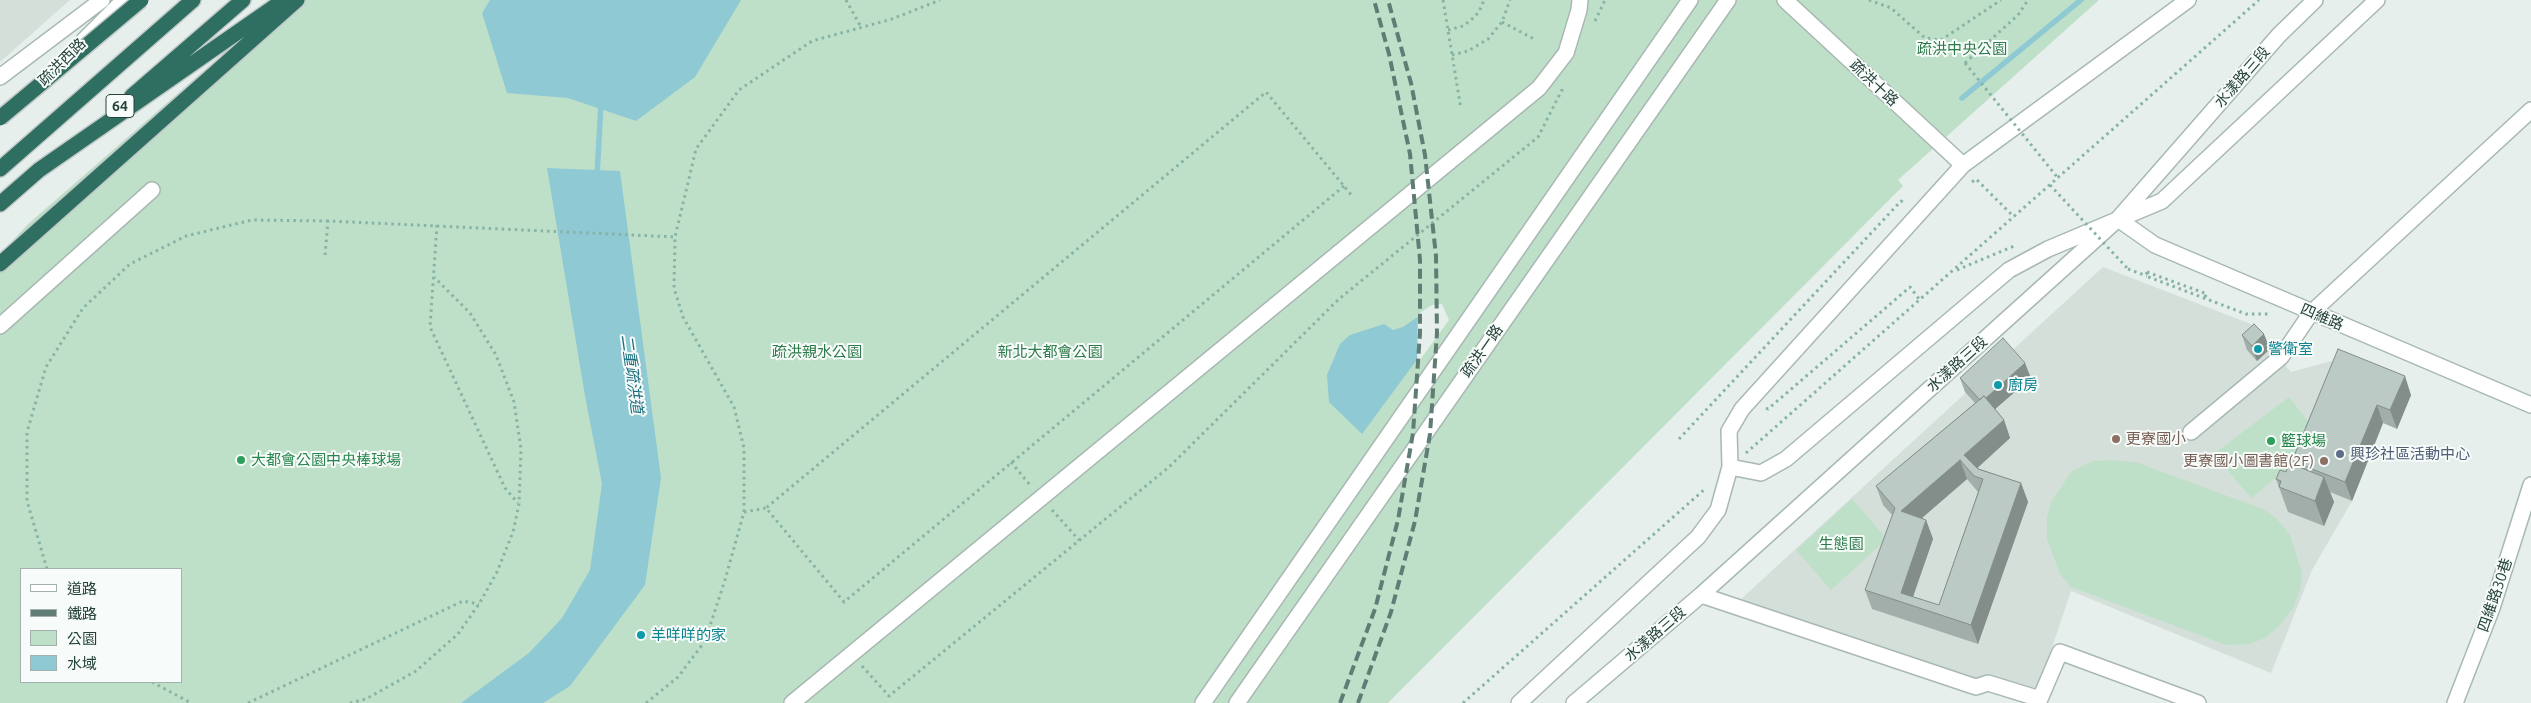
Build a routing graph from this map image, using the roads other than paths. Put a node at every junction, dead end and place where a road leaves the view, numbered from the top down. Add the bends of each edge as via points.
1 (102, 0) edge
2 (124, 0) edge
3 (140, 0) edge
4 (193, 0) edge
5 (242, 0) edge
6 (284, 0) edge
7 (297, 0) edge
8 (1580, 0) edge
9 (1690, 0) edge
10 (1728, 0) edge
11 (1785, 0) edge
12 (2188, 0) edge
13 (2315, 0) edge
14 (2377, 0) edge
15 (0, 77) edge
16 (2531, 110) edge
17 (2, 116) edge
18 (1963, 165) junction
19 (0, 170) edge
20 (152, 190) dead end
21 (0, 204) edge
22 (0, 216) edge
23 (2118, 219) junction
24 (0, 264) edge
25 (2311, 313) junction
26 (0, 326) edge
27 (2531, 405) edge
28 (2191, 432) dead end
29 (1735, 463) junction
30 (2531, 485) edge
31 (1701, 595) junction
32 (792, 703) edge
33 (1203, 703) edge
34 (1237, 703) edge
35 (1519, 703) edge
36 (1574, 703) edge
37 (2198, 703) edge
38 (2455, 703) edge

1 - 15 street, 疏洪西路
2 - 17 street, 疏洪西路
3 - 17 highway, bridge
4 - 19 highway, 64
5 - 22 highway, 64
6 - 21 highway via 40,170
7 - 24 highway
8 - 32 street via 1566,53 1539,88
9 - 33 street, 疏洪一路
10 - 34 street, 疏洪一路
11 - 18 street, 疏洪十路
12 - 18 street
13 - 23 street, 水漾路三段 via 2279,35
14 - 23 street via 2162,201
16 - 25 street
18 - 29 street via 1742,409 1729,431
20 - 26 street
23 - 25 street, 四維路 via 2155,245
23 - 29 street via 2009,270 1786,459 1761,473
23 - 31 street, 水漾路三段
25 - 27 street, 四維路
25 - 28 street via 2281,357
29 - 35 street via 1718,510 1698,537
30 - 38 street, 四維路30巷 via 2492,608
31 - 36 street, 水漾路三段
31 - 37 street via 1976,686 1988,683 2040,699 2060,652

